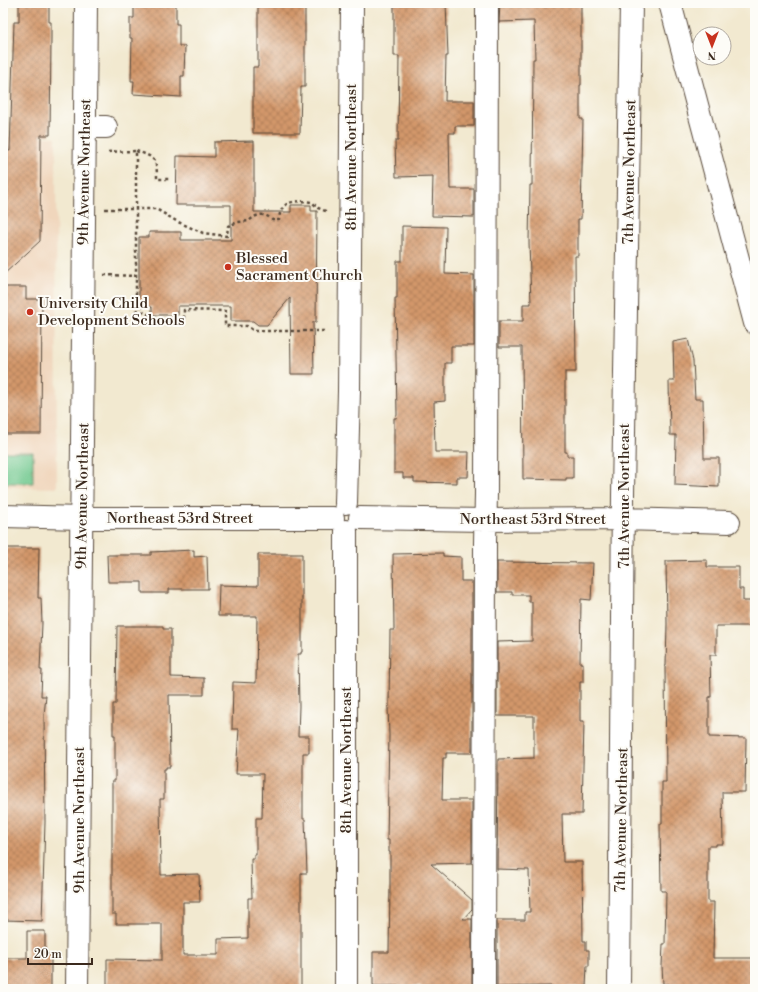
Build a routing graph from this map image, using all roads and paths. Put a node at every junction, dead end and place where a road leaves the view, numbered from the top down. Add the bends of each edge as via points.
1 (86, 3) edge
2 (352, 3) edge
3 (487, 3) edge
4 (631, 3) edge
5 (670, 3) edge
6 (136, 151) junction
7 (101, 152) dead end
8 (169, 179) dead end
9 (112, 209) dead end
10 (136, 209) junction
11 (329, 212) dead end
12 (100, 275) dead end
13 (137, 276) junction
14 (755, 323) edge
15 (324, 331) dead end
16 (3, 516) edge
17 (346, 517) junction
18 (82, 518) junction
19 (623, 519) junction
20 (485, 520) junction
21 (729, 522) dead end
22 (78, 989) edge
23 (346, 989) edge
24 (484, 989) edge
25 (619, 989) edge

1 - 18 main road, 9th Avenue Northeast via 95,127
2 - 17 main road, 8th Avenue Northeast
3 - 20 main road
4 - 19 main road, 7th Avenue Northeast
5 - 14 main road
6 - 7 path
6 - 8 path via 154,159 157,179
6 - 10 path
9 - 10 path
10 - 11 path via 156,209 203,233 227,236 228,226 249,221 258,215 279,220 282,207 289,202 312,202 318,208
10 - 13 path
12 - 13 path
13 - 15 path via 136,310 158,321 184,321 184,310 225,311 225,326 247,326 254,331
16 - 18 main road, Northeast 53rd Street
17 - 18 main road, Northeast 53rd Street
17 - 20 main road, Northeast 53rd Street
17 - 23 main road, 8th Avenue Northeast
18 - 22 main road, 9th Avenue Northeast
19 - 20 main road, Northeast 53rd Street
19 - 21 main road, Northeast 53rd Street
19 - 25 main road, 7th Avenue Northeast
20 - 24 main road

